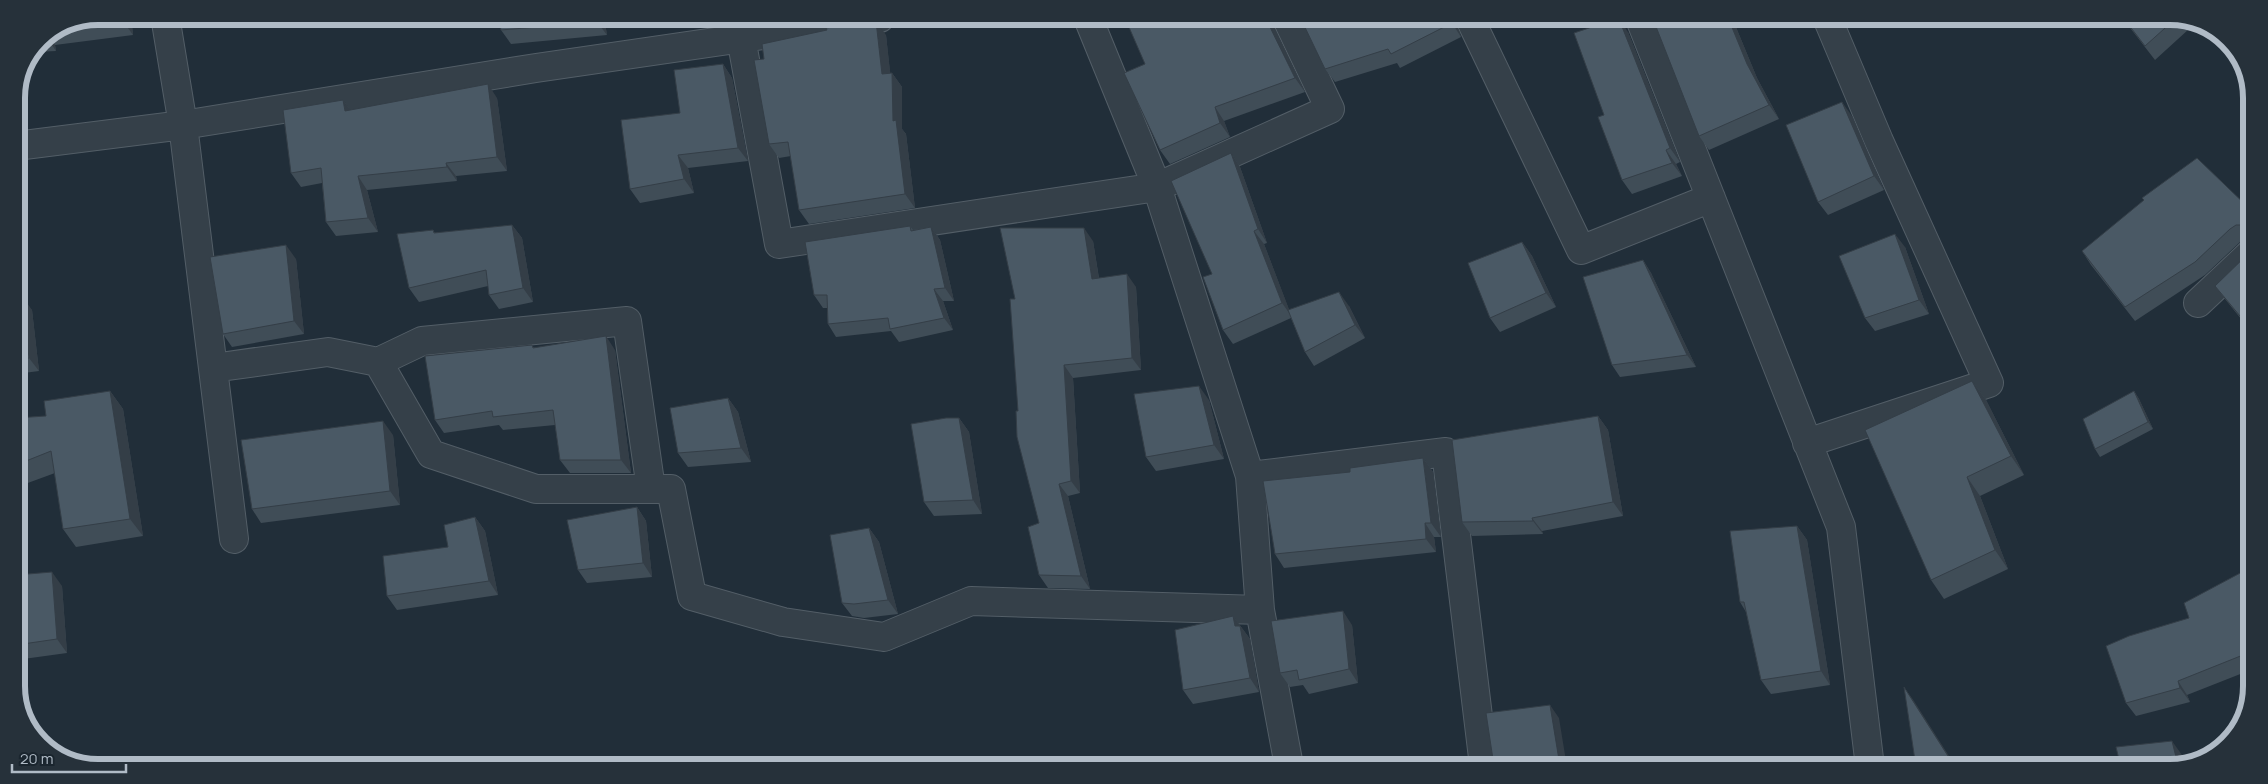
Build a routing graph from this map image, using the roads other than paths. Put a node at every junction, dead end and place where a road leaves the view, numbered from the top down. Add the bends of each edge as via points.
1 (166, 25) edge
2 (831, 25) edge
3 (1091, 25) edge
4 (1290, 25) edge
5 (1473, 25) edge
6 (1642, 25) edge
7 (1830, 25) edge
8 (741, 38) junction
9 (183, 125) junction
10 (25, 145) edge
11 (1157, 187) junction
12 (1711, 198) junction
13 (2243, 261) edge
14 (2198, 303) dead end
15 (378, 362) junction
16 (213, 368) junction
17 (1807, 442) junction
18 (1250, 476) junction
19 (651, 489) junction
20 (234, 539) dead end
21 (1260, 610) junction
22 (1288, 759) edge
23 (1483, 759) edge
24 (1869, 759) edge

1 - 9 street
2 - 8 street
3 - 11 street
4 - 11 street via 1330,109
5 - 12 street via 1581,250
6 - 12 street
7 - 17 street via 1989,383
8 - 9 street
8 - 11 street via 779,244
9 - 10 street
9 - 16 street
11 - 18 street
12 - 17 street
13 - 14 street
15 - 16 street via 328,352
15 - 19 street via 431,454 536,489
15 - 19 street via 422,341 627,320
16 - 20 street
17 - 24 street via 1841,527
18 - 21 street
18 - 23 street via 1446,452
19 - 21 street via 672,489 692,596 782,622 884,637 971,600
21 - 22 street

